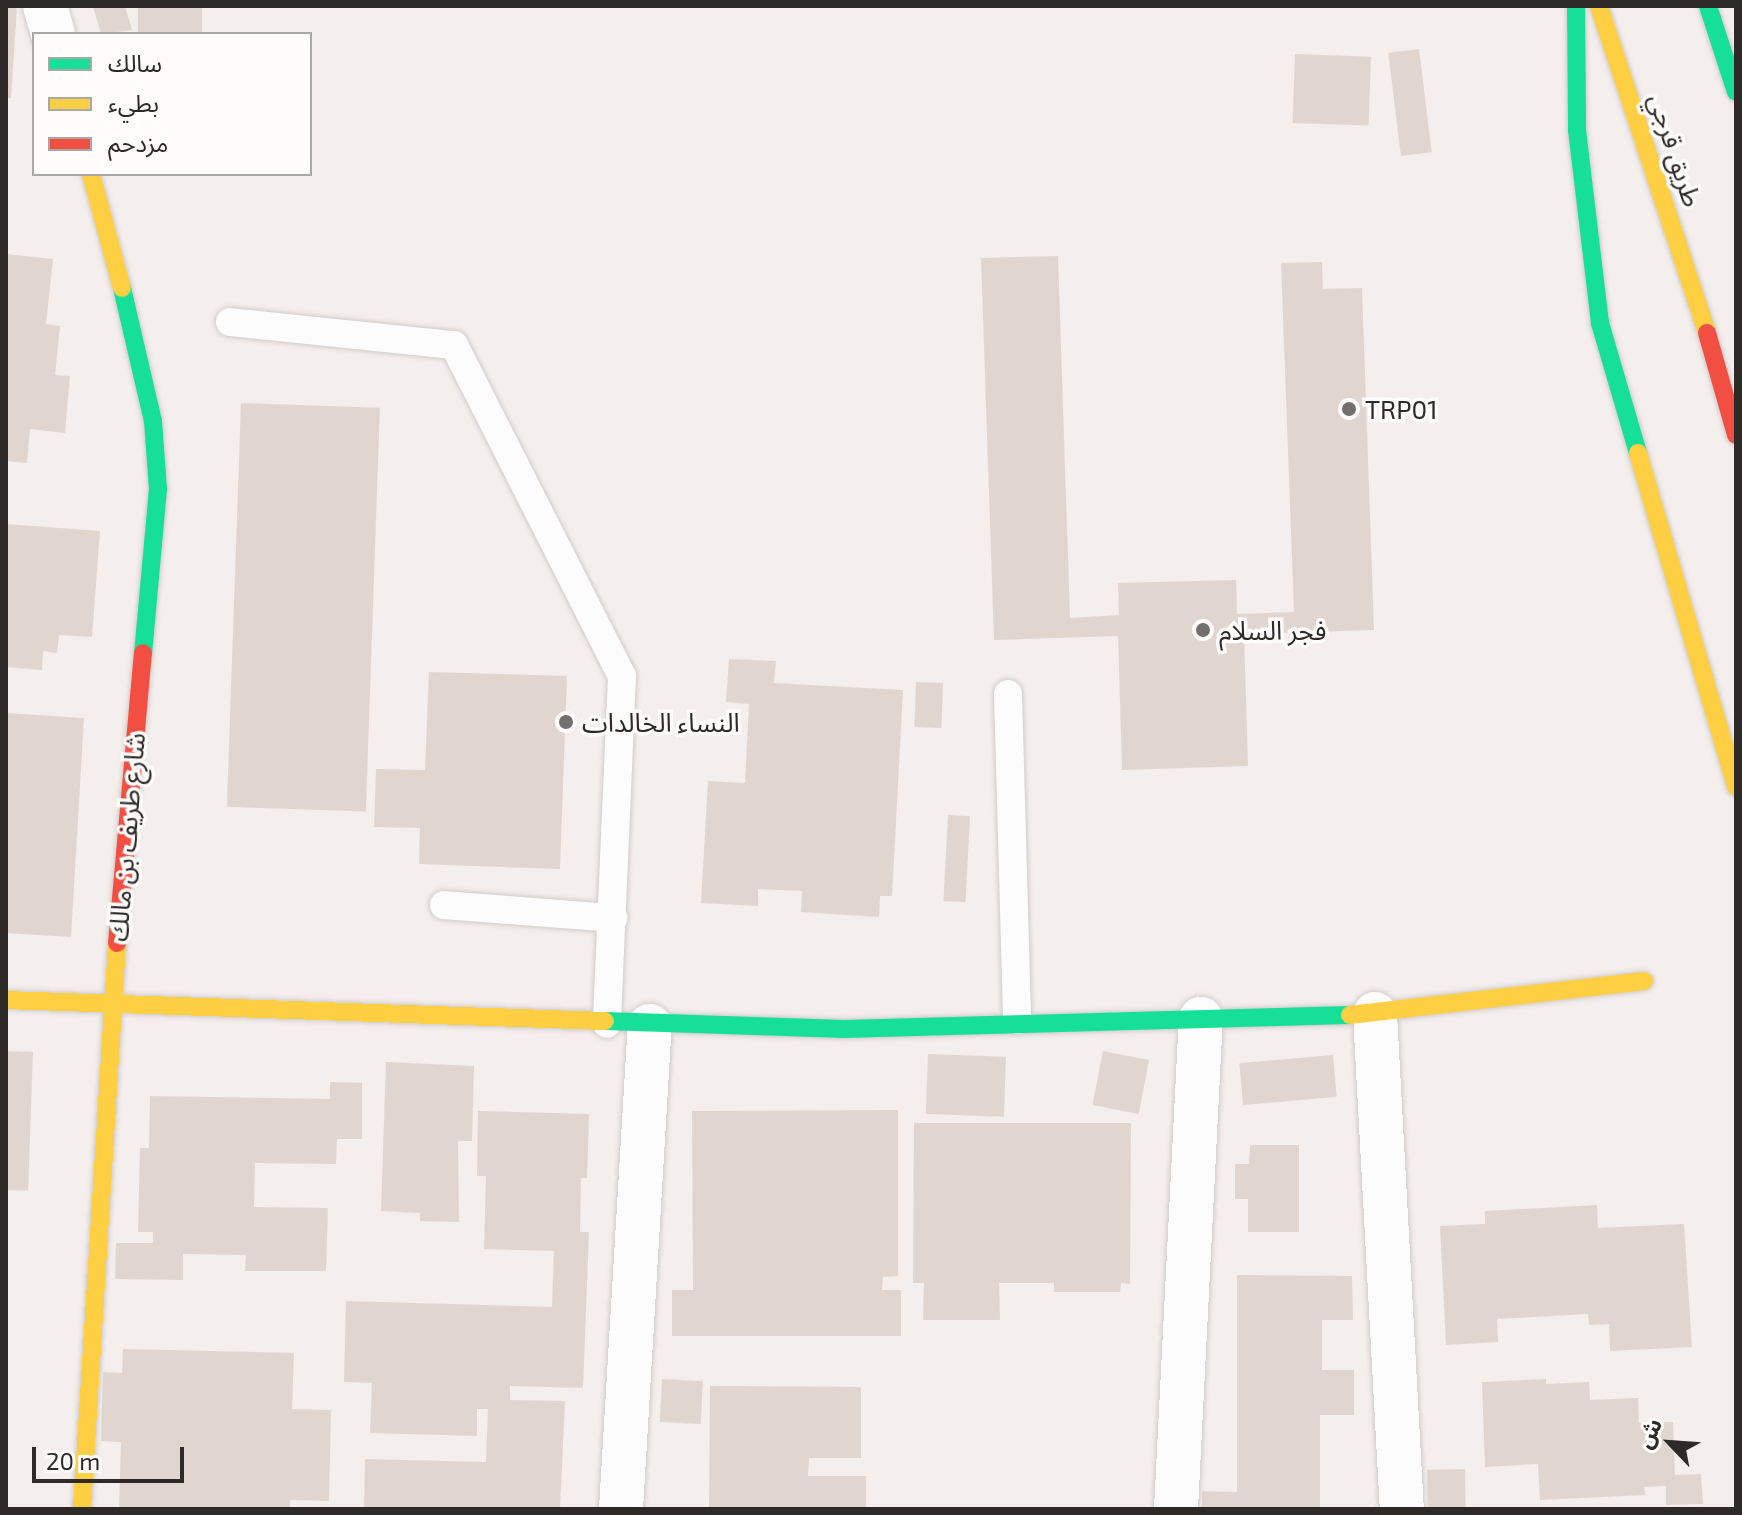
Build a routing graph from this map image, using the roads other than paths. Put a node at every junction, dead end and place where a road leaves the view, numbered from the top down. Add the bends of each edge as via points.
1 (45, 6) edge
2 (1576, 6) edge
3 (1599, 6) edge
4 (1708, 6) edge
5 (52, 32) edge
6 (1736, 92) edge
7 (92, 176) edge
8 (230, 322) dead end
9 (1736, 435) edge
10 (1008, 694) dead end
11 (1736, 787) edge
12 (444, 905) dead end
13 (614, 918) junction
14 (1644, 981) dead end
15 (6, 1000) edge
16 (111, 1004) junction
17 (1375, 1014) junction
18 (1201, 1019) junction
19 (1017, 1020) junction
20 (628, 1025) junction
21 (82, 1509) edge
22 (621, 1509) edge
23 (1176, 1509) edge
24 (1402, 1509) edge

1 - 5 street
2 - 11 main road via 1577,130 1600,323
3 - 9 main road, طريق قرجي via 1701,311
4 - 6 main road
7 - 16 main road, شارع طريف بن مالك via 138,345 153,421 158,489
8 - 13 lane via 454,345 622,676
10 - 19 lane
12 - 13 lane
13 - 20 lane
14 - 17 main road
15 - 16 main road
16 - 20 main road
16 - 21 main road, شارع طريف بن مالك
17 - 18 main road
17 - 24 street
18 - 19 main road
18 - 23 street
19 - 20 main road via 844,1029
20 - 22 street

